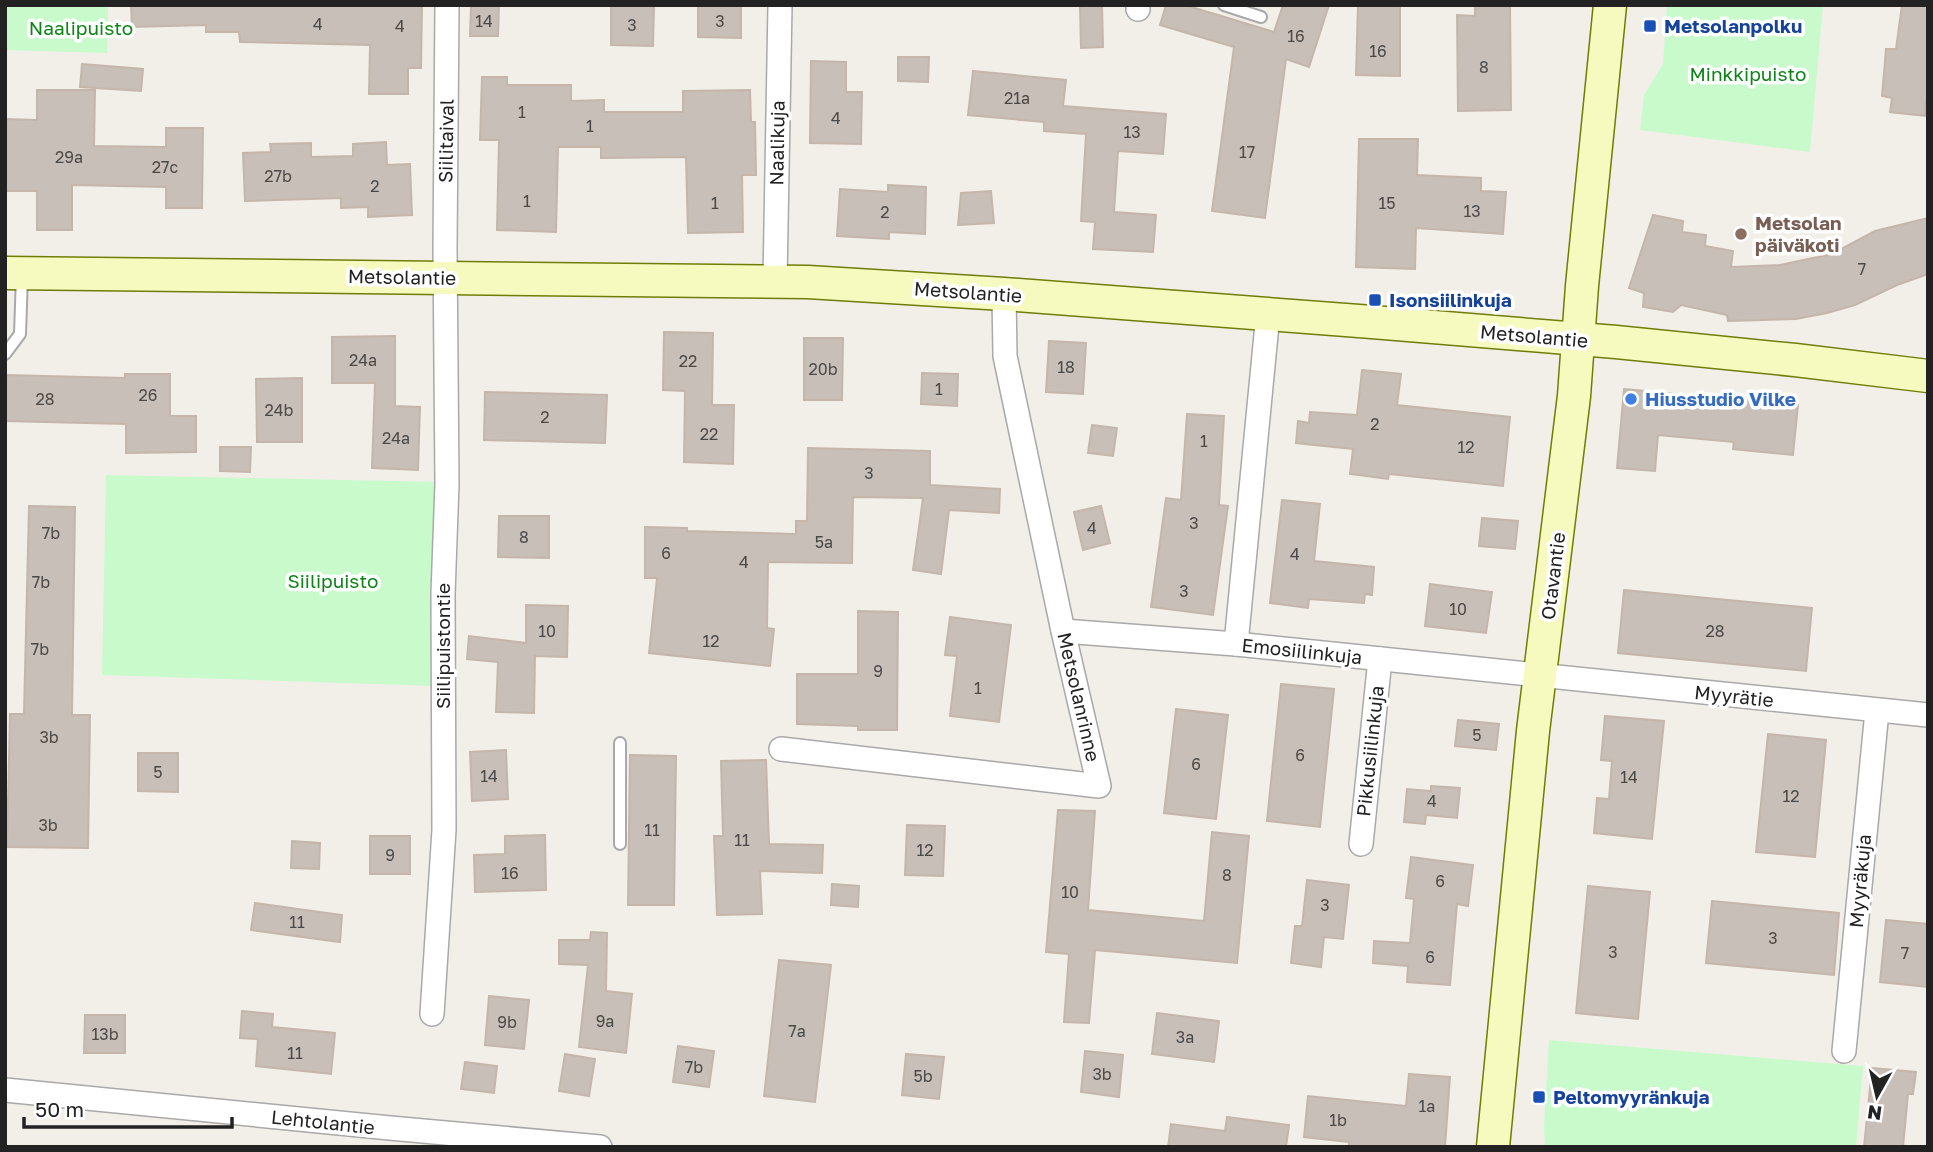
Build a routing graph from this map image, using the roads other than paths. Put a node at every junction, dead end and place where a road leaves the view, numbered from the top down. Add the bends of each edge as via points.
1 (447, 5) edge
2 (780, 5) edge
3 (1224, 5) edge
4 (1610, 5) edge
5 (1261, 17) dead end
6 (13, 273) edge
7 (445, 278) junction
8 (775, 281) junction
9 (1004, 294) junction
10 (1268, 314) junction
11 (1577, 339) junction
12 (5, 354) edge
13 (1928, 376) edge
14 (1063, 631) junction
15 (1236, 644) junction
16 (1380, 659) junction
17 (1540, 675) junction
18 (1877, 711) junction
19 (1928, 715) edge
20 (620, 743) dead end
21 (781, 749) dead end
22 (620, 844) dead end
23 (1361, 844) dead end
24 (432, 1014) dead end
25 (1844, 1051) dead end
26 (5, 1090) edge
27 (389, 1138) edge
28 (600, 1147) edge
29 (1493, 1147) edge

1 - 7 street, Siilitaival
2 - 8 street, Naalikuja
3 - 5 lane
4 - 11 street, Otavantie
6 - 7 street, Metsolantie
6 - 12 lane via 20,334
7 - 8 street, Metsolantie
7 - 24 street, Siilipuistontie via 444,830
8 - 9 street, Metsolantie
9 - 10 street, Metsolantie
9 - 14 street, Metsolanrinne via 1005,356
10 - 11 street, Metsolantie
10 - 15 street
11 - 13 street, Metsolantie
11 - 17 street, Otavantie via 1573,409
14 - 15 street, Emosiilinkuja
14 - 21 street, Metsolanrinne via 1099,786
15 - 16 street, Emosiilinkuja
16 - 17 street, Emosiilinkuja
16 - 23 street, Pikkusiilinkuja
17 - 18 street, Myyrätie
17 - 29 street, Otavantie
18 - 19 street, Myyrätie
18 - 25 street, Myyräkuja
20 - 22 lane
26 - 27 street, Lehtolantie
27 - 28 street, Lehtolantie

